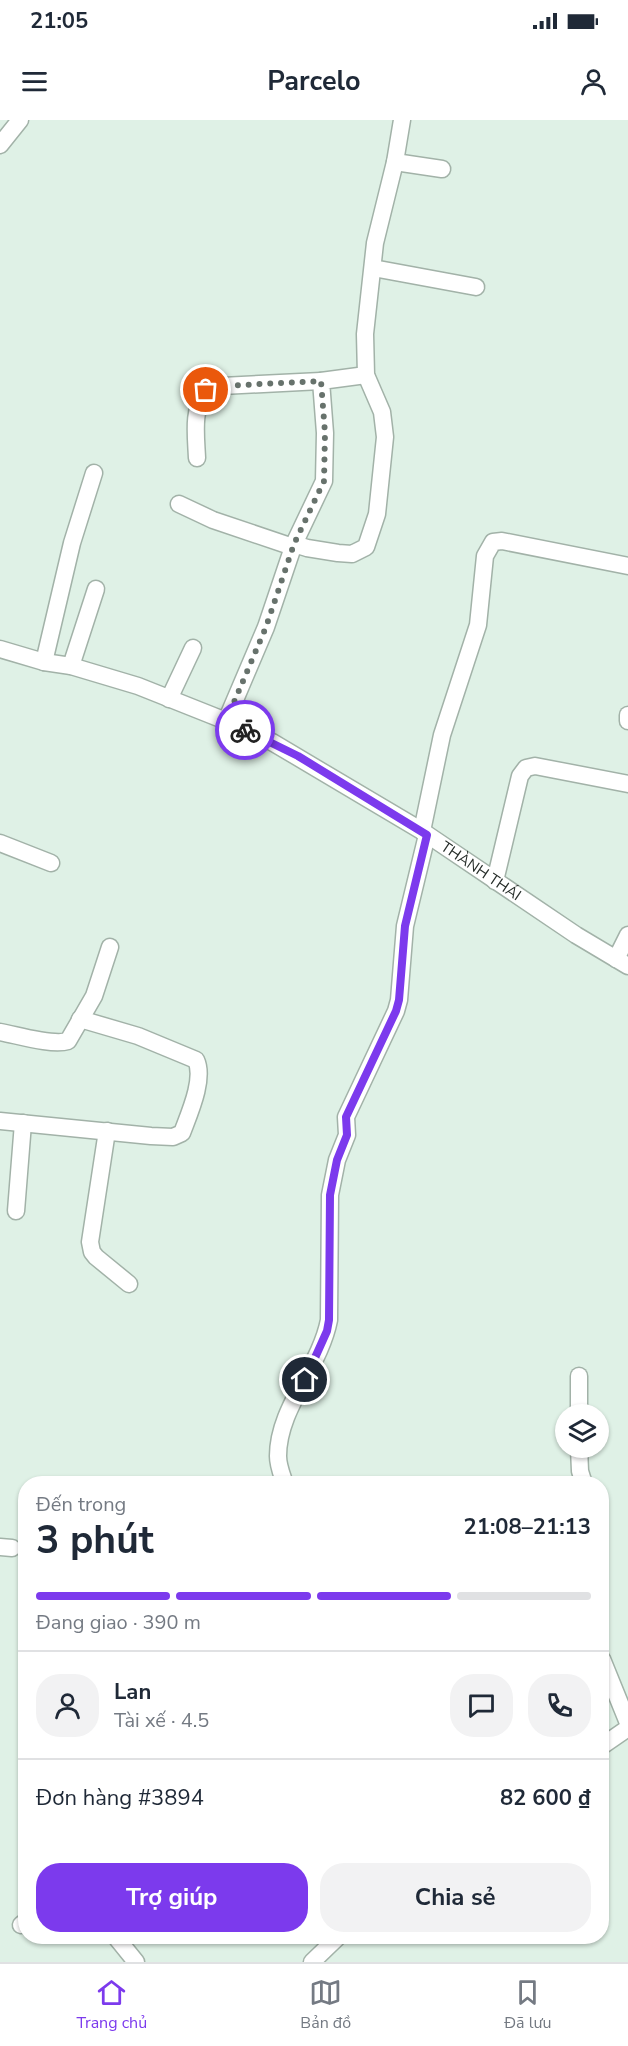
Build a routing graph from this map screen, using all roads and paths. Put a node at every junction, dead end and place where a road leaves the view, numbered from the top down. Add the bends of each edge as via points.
1 (20, 120) edge
2 (402, 120) edge
3 (0, 145) edge
4 (395, 162) junction
5 (442, 169) dead end
6 (373, 268) junction
7 (476, 287) dead end
8 (366, 375) junction
9 (321, 381) junction
10 (197, 458) dead end
11 (94, 473) dead end
12 (179, 504) dead end
13 (293, 546) junction
14 (628, 566) edge
15 (96, 589) dead end
16 (193, 648) dead end
17 (0, 650) edge
18 (44, 662) junction
19 (71, 666) junction
20 (169, 699) junction
21 (628, 715) edge
22 (226, 721) junction
23 (628, 722) edge
24 (628, 784) edge
25 (425, 833) junction
26 (0, 843) edge
27 (51, 863) dead end
28 (495, 880) junction
29 (628, 935) edge
30 (110, 947) dead end
31 (622, 962) edge
32 (80, 1019) junction
33 (0, 1032) edge
34 (0, 1121) edge
35 (23, 1123) junction
36 (107, 1131) junction
37 (16, 1211) dead end
38 (129, 1284) dead end
39 (579, 1376) dead end
40 (579, 1404) edge
41 (579, 1458) edge
42 (282, 1476) edge
43 (582, 1476) edge
44 (609, 1676) edge
45 (628, 1723) edge
46 (628, 1728) edge
47 (609, 1741) edge
48 (121, 1944) edge
49 (331, 1944) edge
50 (136, 1962) edge
51 (312, 1962) edge

1 - 3 street
2 - 4 street
4 - 5 street
4 - 6 street via 375,243
6 - 7 street
6 - 8 street via 365,334
8 - 9 street
8 - 13 street via 382,412 385,437 377,514 366,547 352,554 338,554
9 - 10 street via 206,390 199,400 196,420
9 - 13 street via 324,481
11 - 18 street via 72,543
12 - 13 street via 213,520
13 - 22 street via 266,627
14 - 25 street via 493,542 485,556 478,625 442,735
15 - 19 street
16 - 20 street
17 - 18 street, THÀNH THÁI
18 - 19 street, THÀNH THÁI
19 - 20 street, THÀNH THÁI
20 - 22 street, THÀNH THÁI
21 - 23 street
22 - 25 street, THÀNH THÁI via 298,756
24 - 28 street via 535,766 526,768 520,776
25 - 28 street, THÀNH THÁI
25 - 42 street via 405,926 396,1011 346,1117 347,1135 330,1195 329,1320 282,1431 278,1456
26 - 27 street
28 - 31 street, THÀNH THÁI
29 - 31 street
30 - 32 street via 94,996
32 - 33 street via 64,1043
32 - 36 street via 187,1055 196,1060 199,1069 195,1098 182,1133 173,1137
34 - 35 street
35 - 36 street
35 - 37 street
36 - 38 street via 90,1242 96,1257
39 - 40 street
41 - 43 street
44 - 45 street
46 - 47 street
48 - 50 street
49 - 51 street

